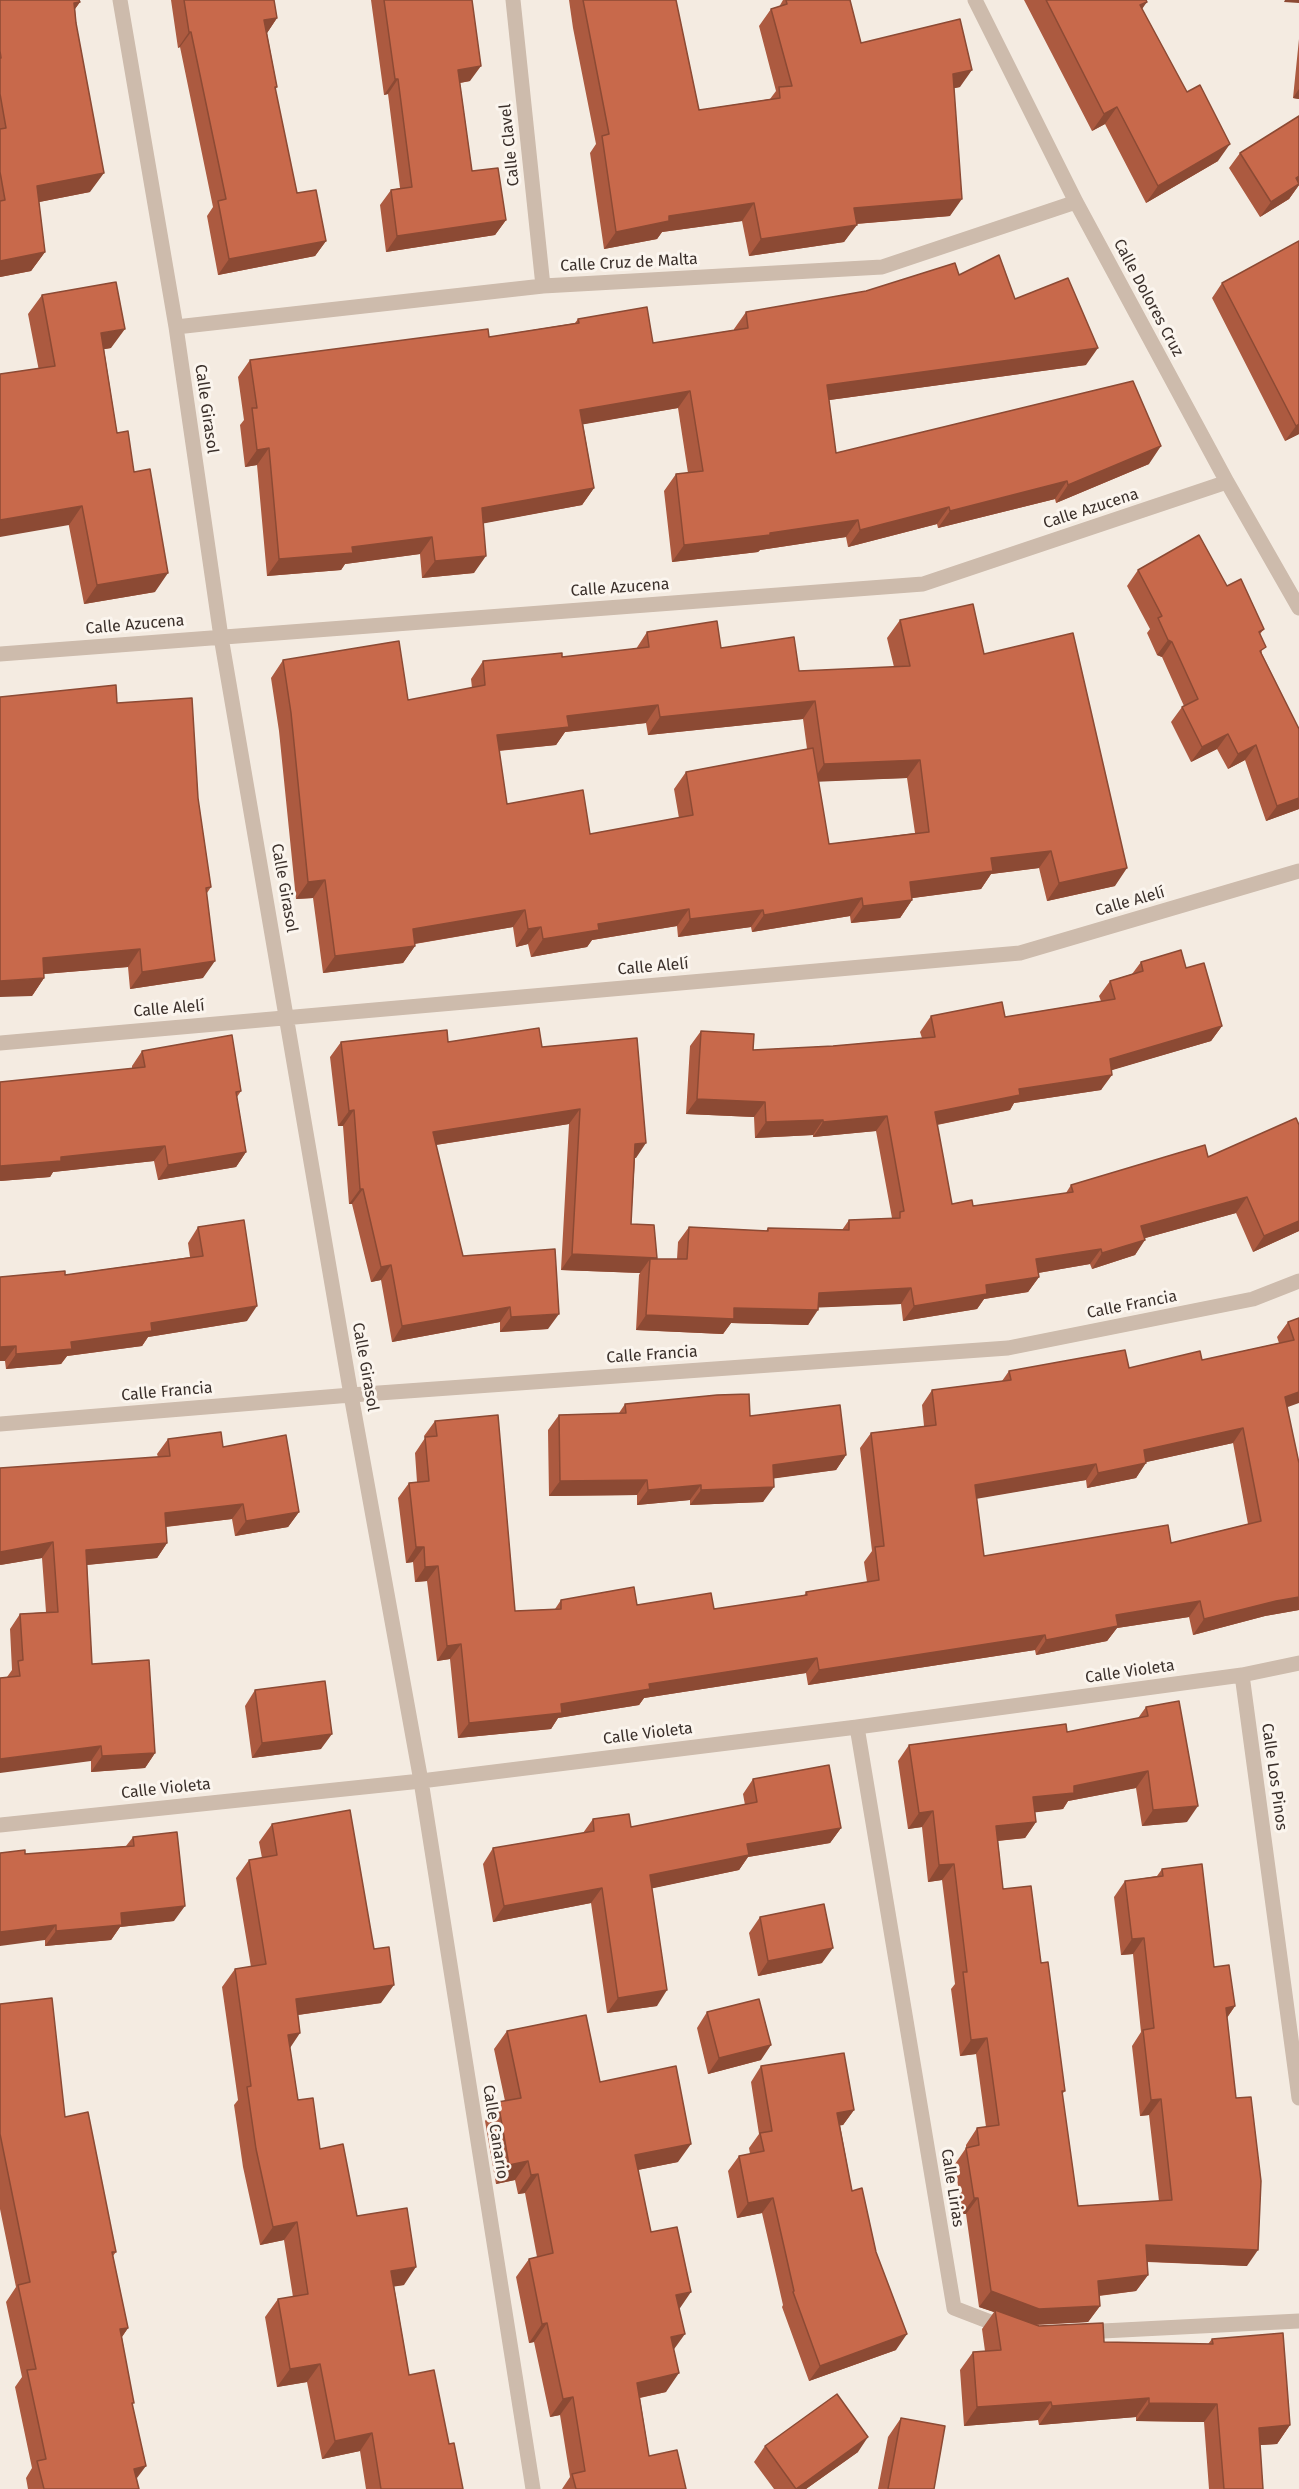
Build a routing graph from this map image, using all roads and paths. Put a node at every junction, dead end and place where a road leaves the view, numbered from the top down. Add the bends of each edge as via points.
1 (120, 0) edge
2 (513, 0) edge
3 (975, 0) edge
4 (1076, 202) junction
5 (543, 286) junction
6 (176, 327) junction
7 (1227, 482) junction
8 (1299, 608) edge
9 (221, 637) junction
10 (0, 654) edge
11 (1299, 871) edge
12 (288, 1017) junction
13 (0, 1043) edge
14 (1299, 1281) edge
15 (351, 1395) junction
16 (0, 1424) edge
17 (1299, 1663) edge
18 (1242, 1675) junction
19 (857, 1727) junction
20 (421, 1780) junction
21 (0, 1825) edge
22 (1299, 2098) edge
23 (1299, 2321) edge
24 (1016, 2331) edge
25 (1074, 2333) edge
26 (533, 2489) edge

1 - 6 street, Calle Girasol
2 - 5 street, Calle Clavel
3 - 4 street, Calle Dolores Cruz
4 - 5 street, Calle Cruz de Malta via 882,267
4 - 7 street, Calle Dolores Cruz
5 - 6 street, Calle Cruz de Malta
6 - 9 street, Calle Girasol
7 - 8 street, Calle Dolores Cruz
7 - 9 street, Calle Azucena via 923,584
9 - 10 street, Calle Azucena
9 - 12 street, Calle Girasol
11 - 12 street, Calle Alelí via 1020,953
12 - 13 street, Calle Alelí
12 - 15 street, Calle Girasol
14 - 15 street, Calle Francia via 1253,1299 1008,1348
15 - 16 street, Calle Francia
15 - 20 street, Calle Girasol
17 - 18 street, Calle Violeta
18 - 19 street, Calle Violeta
18 - 22 street, Calle Los Pinos
19 - 20 street, Calle Violeta
19 - 24 street, Calle Lirias via 954,2308
20 - 21 street, Calle Violeta
20 - 26 street, Calle Canario
23 - 25 street

